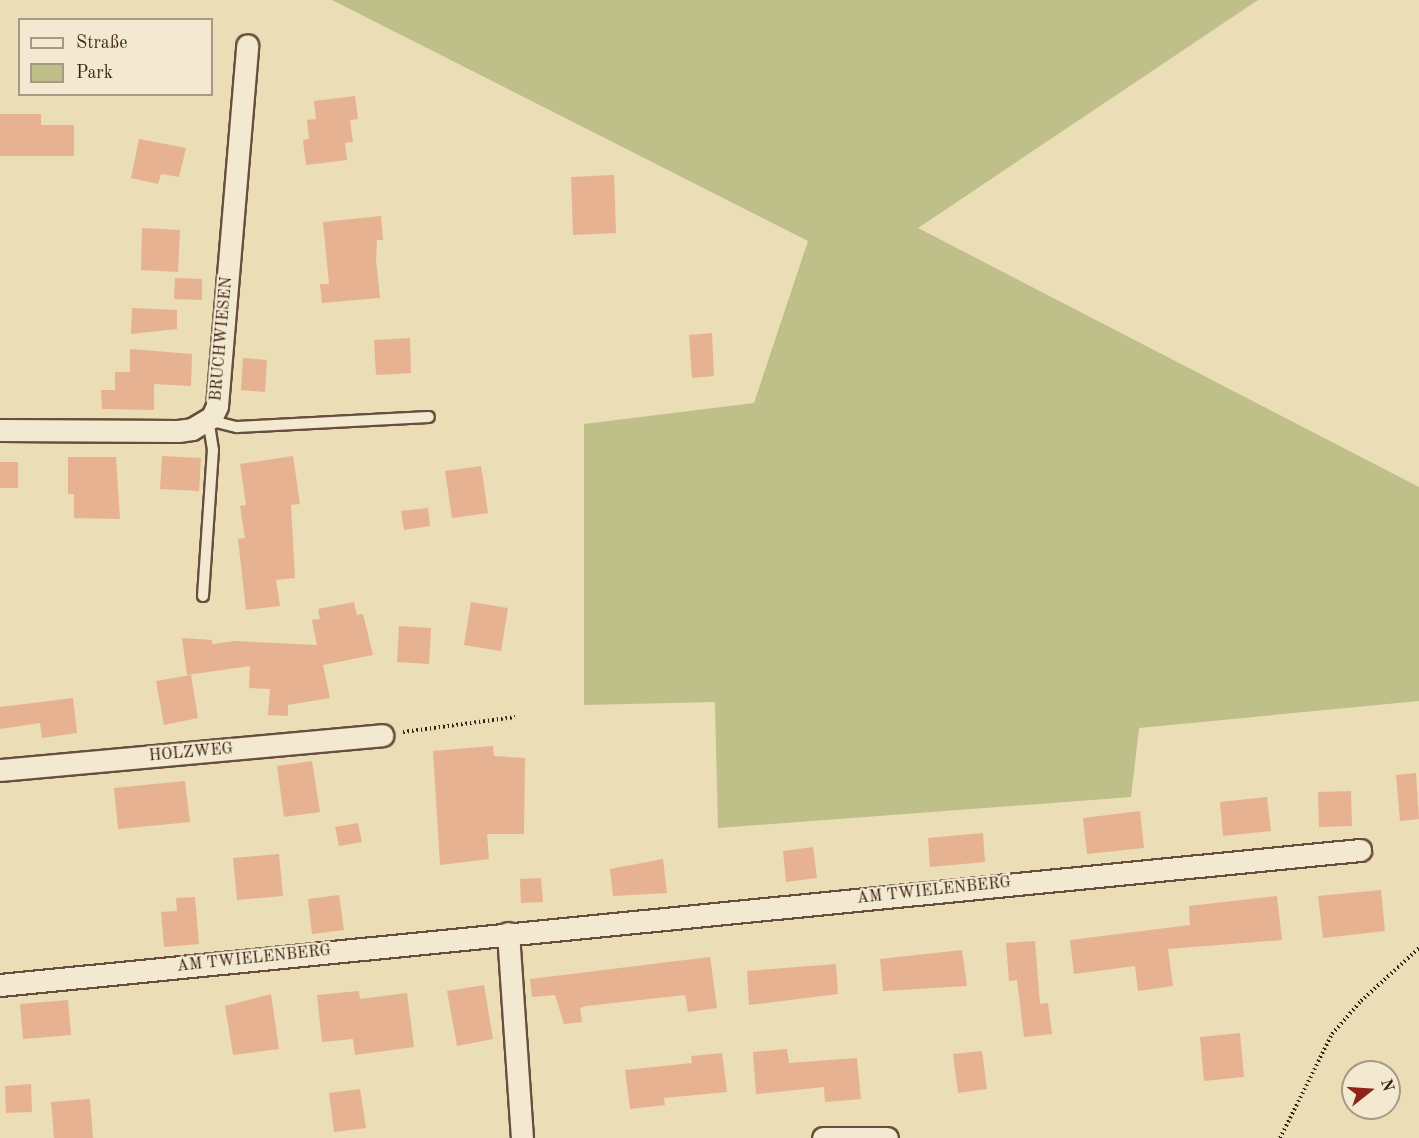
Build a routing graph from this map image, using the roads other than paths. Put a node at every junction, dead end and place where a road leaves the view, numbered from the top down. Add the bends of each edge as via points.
1 (247, 45) dead end
2 (429, 417) dead end
3 (208, 420) junction
4 (0, 430) edge
5 (203, 596) dead end
6 (382, 735) road end
7 (0, 770) edge
8 (1360, 850) dead end
9 (508, 933) junction
10 (0, 985) edge
11 (522, 1138) edge
12 (824, 1138) edge
13 (887, 1138) edge

1 - 3 street, BRUCHWIESEN via 217,406
2 - 3 lane via 237,427
3 - 4 street, BRUCHWIESEN via 178,431
3 - 5 lane via 213,450
6 - 7 street, HOLZWEG
8 - 9 street, AM TWIELENBERG
9 - 10 street, AM TWIELENBERG
9 - 11 street
12 - 13 street

